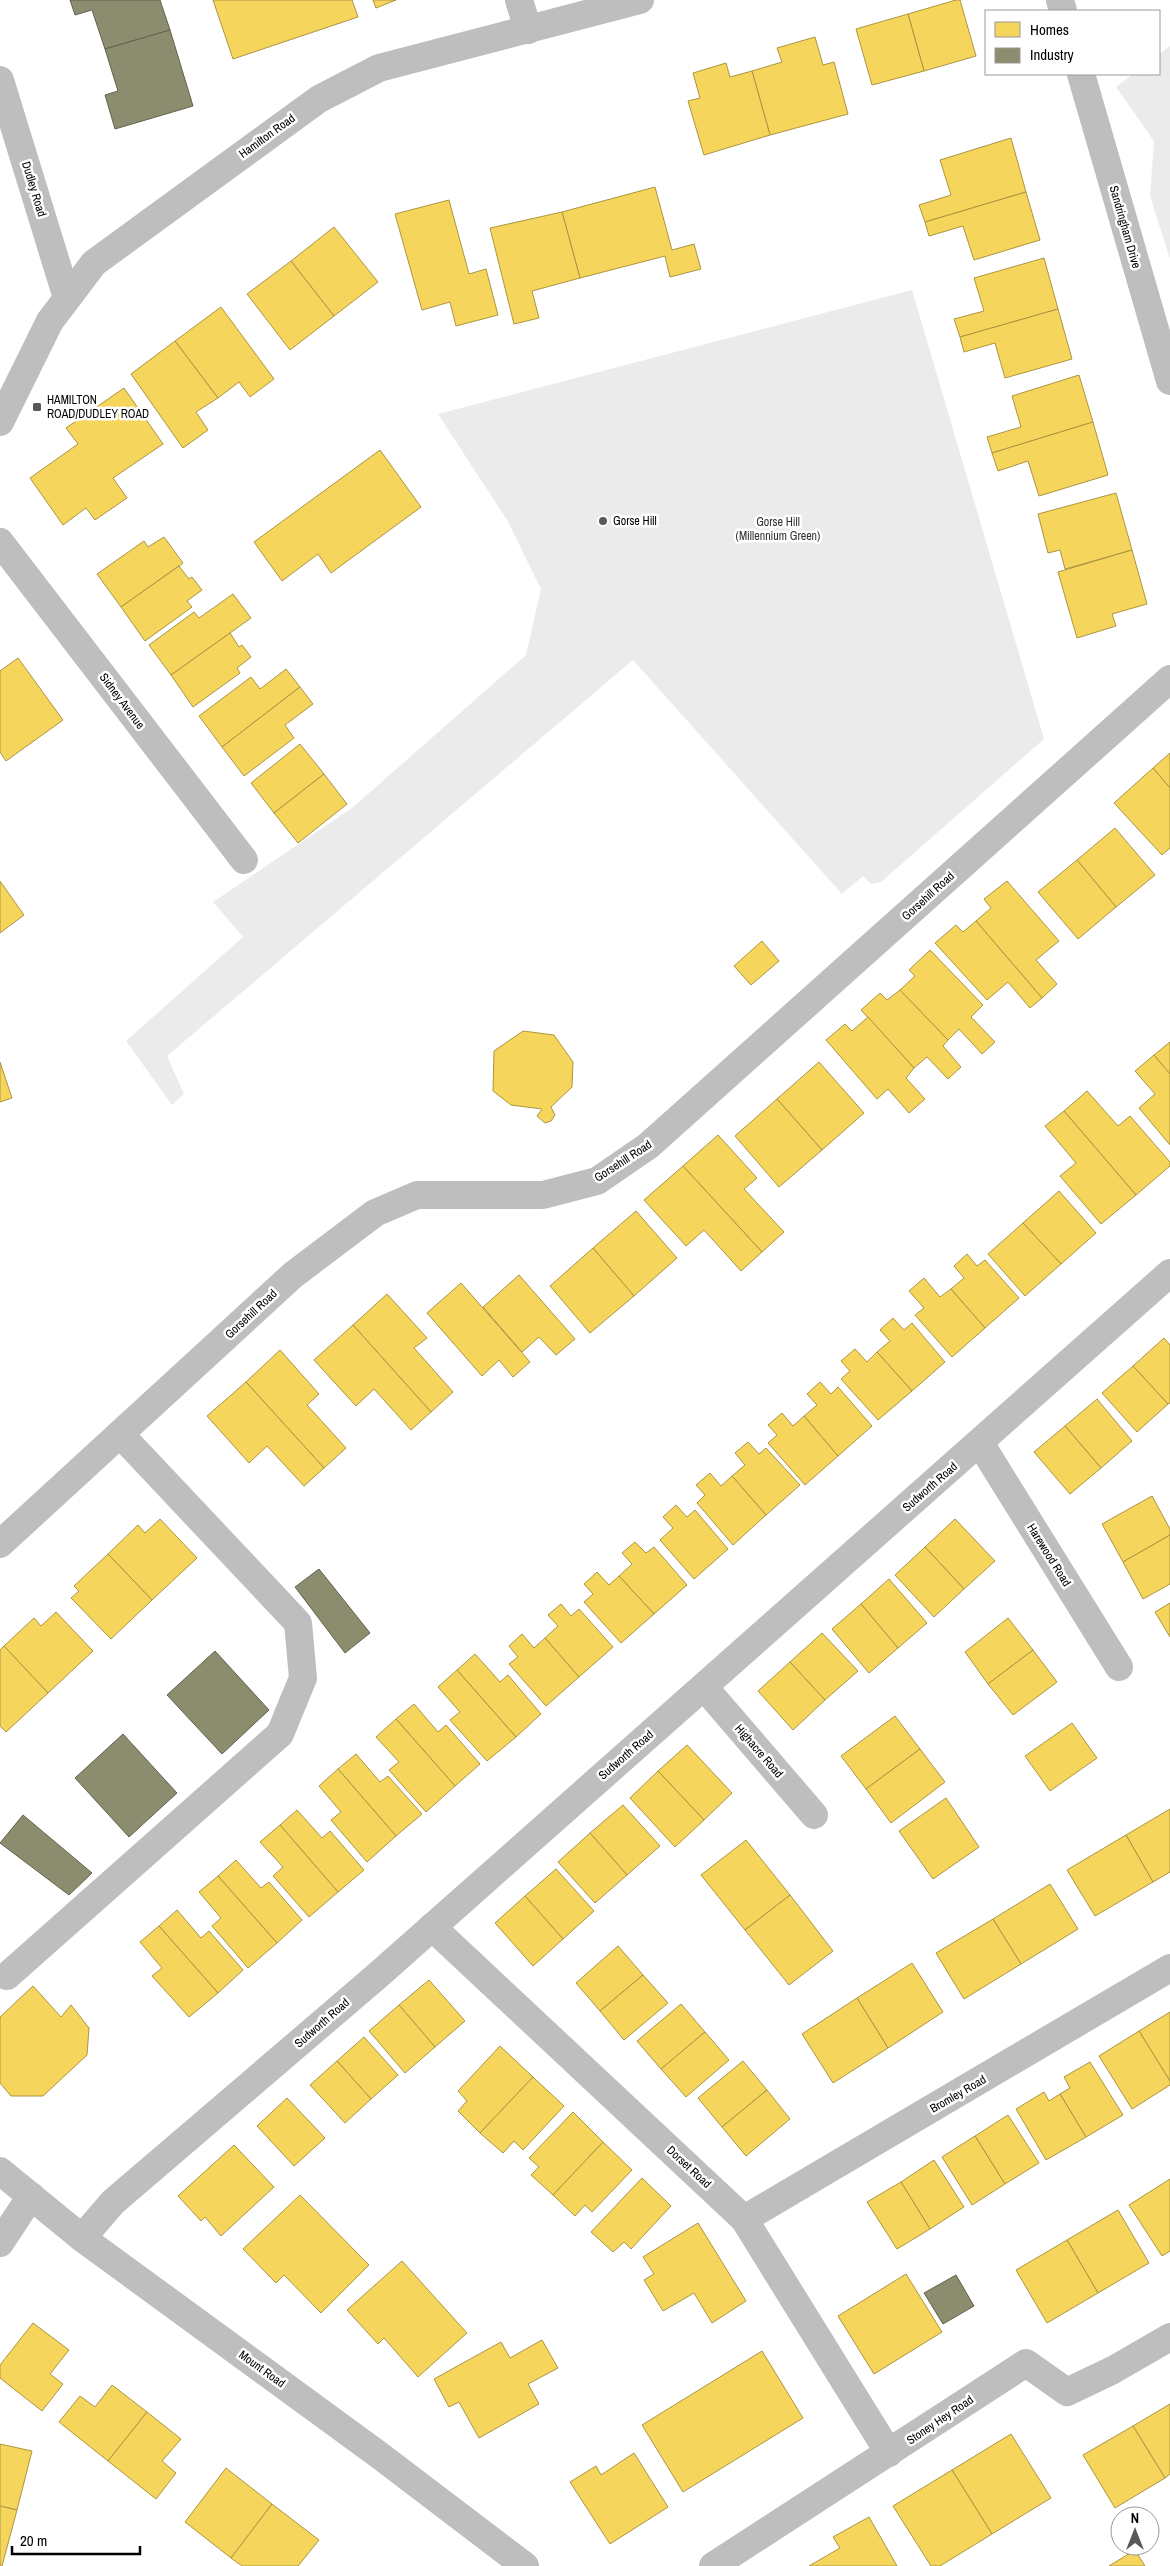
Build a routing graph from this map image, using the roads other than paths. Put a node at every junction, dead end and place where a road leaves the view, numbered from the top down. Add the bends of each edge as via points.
1 (519, 0) edge
2 (640, 0) edge
3 (528, 30) junction
4 (1081, 75) edge
5 (0, 80) edge
6 (67, 298) junction
7 (1170, 381) edge
8 (0, 422) edge
9 (0, 542) edge
10 (1170, 679) edge
11 (244, 860) dead end
12 (1170, 1272) edge
13 (120, 1434) junction
14 (980, 1443) junction
15 (0, 1544) edge
16 (1119, 1667) dead end
17 (704, 1687) junction
18 (814, 1815) dead end
19 (432, 1927) junction
20 (1170, 1968) edge
21 (7, 1976) dead end
22 (0, 2170) edge
23 (31, 2196) junction
24 (744, 2219) junction
25 (82, 2238) junction
26 (0, 2243) edge
27 (1170, 2337) edge
28 (890, 2454) junction
29 (525, 2566) edge
30 (713, 2566) edge

1 - 3 street
2 - 3 street, Hamilton Road
3 - 6 street, Hamilton Road via 378,68 319,99 94,263
4 - 7 street, Sandringham Drive
5 - 6 street, Dudley Road
6 - 8 street, Hamilton Road via 32,353
9 - 11 street, Sidney Avenue
10 - 13 street, Gorsehill Road via 648,1146 597,1181 543,1195 417,1195 375,1213 293,1275
12 - 14 street, Sudworth Road
13 - 15 street, Gorsehill Road
13 - 21 street via 298,1623 303,1678 280,1734
14 - 16 street, Harewood Road
14 - 17 street, Sudworth Road
17 - 18 street, Highacre Road
17 - 19 street, Sudworth Road
19 - 24 street, Dorset Road
19 - 25 street, Sudworth Road via 113,2202
20 - 24 street, Bromley Road
22 - 23 street, Mount Road
23 - 25 street, Mount Road
23 - 26 street
24 - 28 street, Dorset Road
25 - 29 street, Mount Road
27 - 28 street, Stoney Hey Road via 1067,2392 1026,2363
28 - 30 street, Stoney Hey Road

